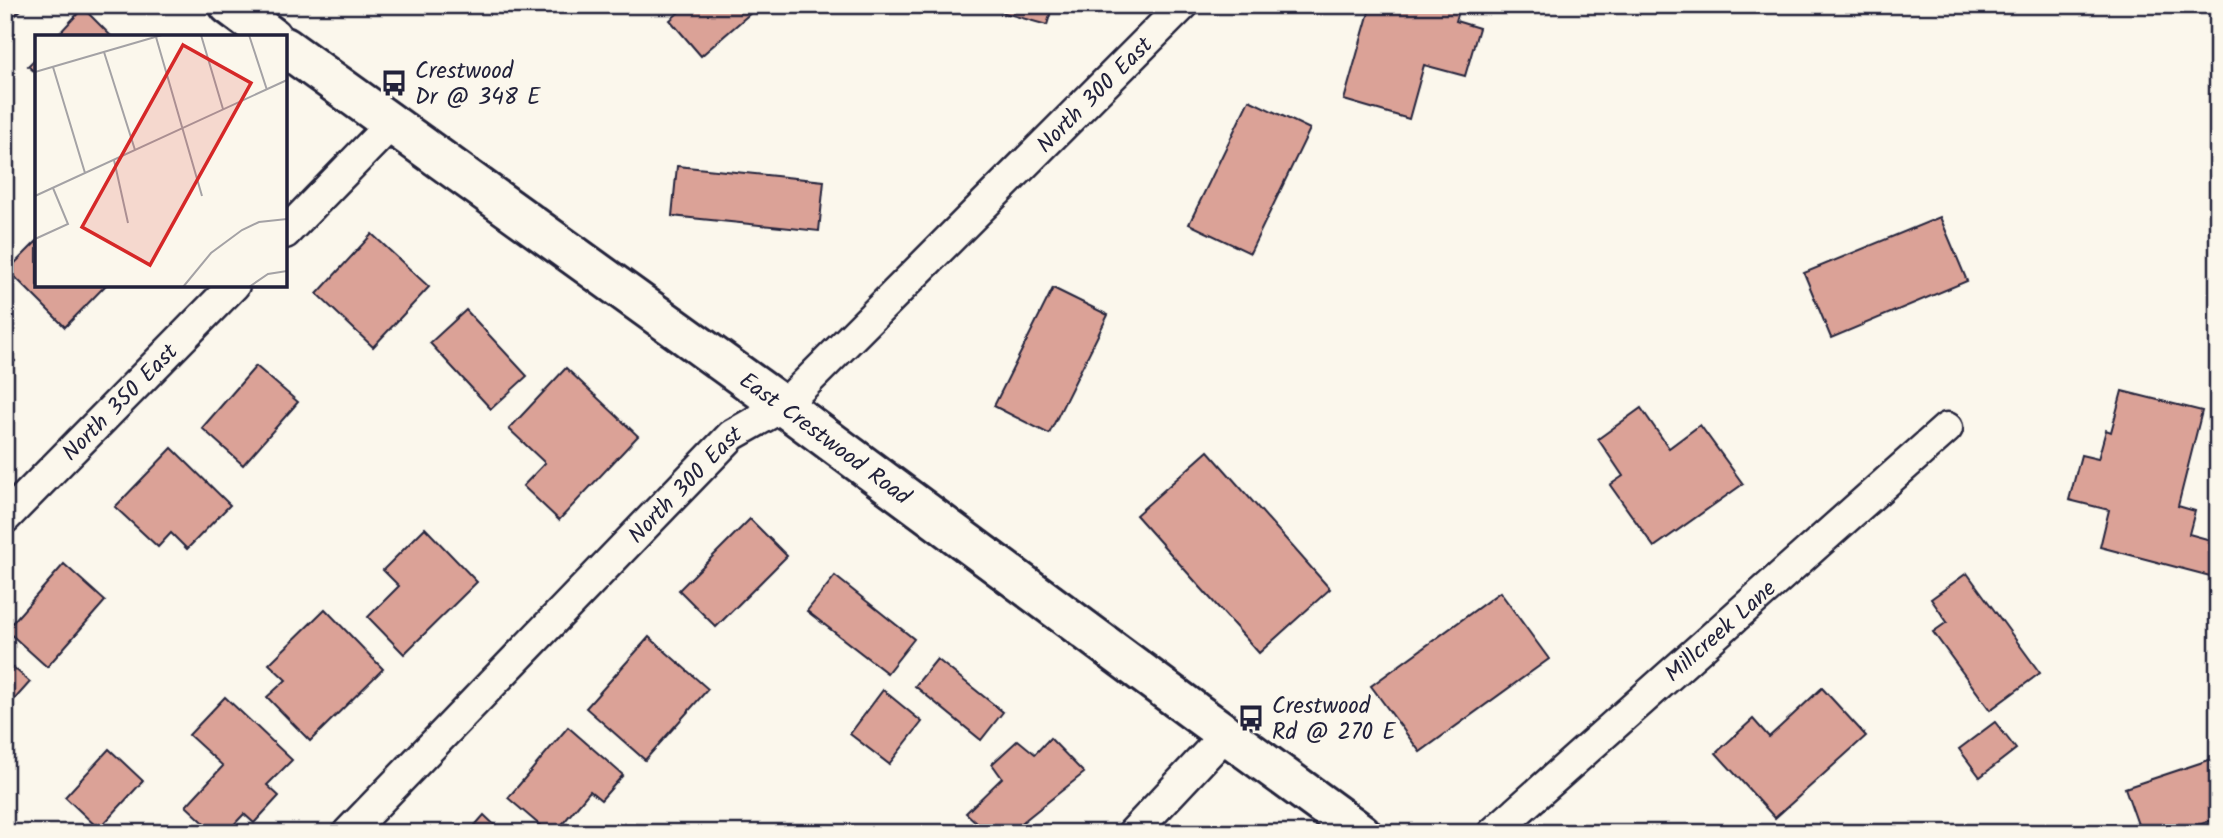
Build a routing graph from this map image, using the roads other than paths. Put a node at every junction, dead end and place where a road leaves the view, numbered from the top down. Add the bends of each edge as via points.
1 (229, 5) edge
2 (1184, 5) edge
3 (269, 35) edge
4 (287, 48) edge
5 (391, 124) junction
6 (287, 231) edge
7 (232, 287) edge
8 (783, 406) junction
9 (1947, 428) dead end
10 (5, 518) edge
11 (1225, 735) junction
12 (348, 833) edge
13 (1133, 833) edge
14 (1361, 833) edge
15 (1493, 833) edge

1 - 3 street
2 - 8 street, North 300 East
4 - 5 street, East Crestwood Road
5 - 6 street
5 - 8 street, East Crestwood Road
7 - 10 street, North 350 East
8 - 11 street, East Crestwood Road
8 - 12 street, North 300 East via 732,435
9 - 15 street, Millcreek Lane
11 - 13 street
11 - 14 street, East Crestwood Road

